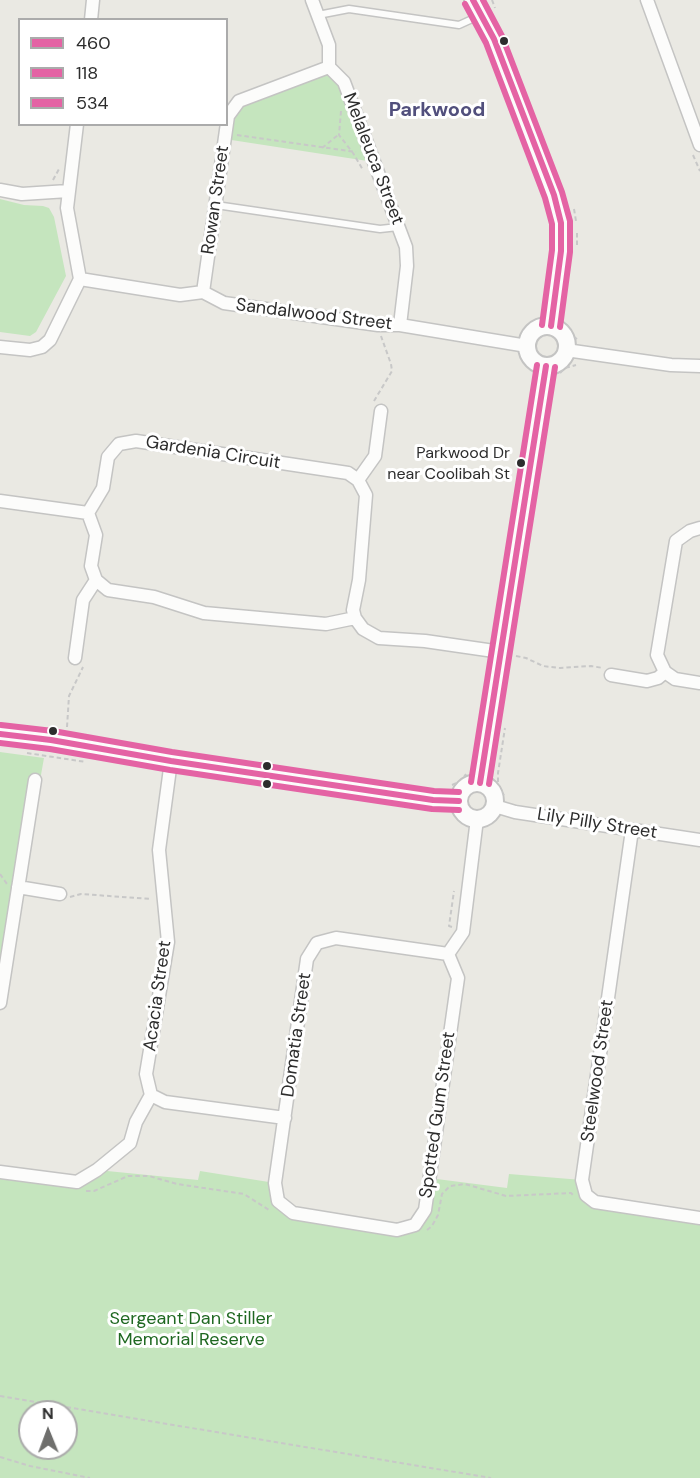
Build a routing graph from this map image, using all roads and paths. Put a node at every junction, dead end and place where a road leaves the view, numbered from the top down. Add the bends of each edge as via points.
1 (93, 0) edge
2 (312, 0) edge
3 (473, 0) edge
4 (646, 0) edge
5 (318, 15) junction
6 (482, 15) junction
7 (91, 18) edge
8 (329, 67) junction
9 (342, 107) dead end
10 (228, 116) edge
11 (77, 126) edge
12 (227, 126) edge
13 (226, 134) junction
14 (339, 135) junction
15 (700, 145) edge
16 (368, 147) junction
17 (322, 148) junction
18 (353, 153) junction
19 (59, 169) dead end
20 (55, 183) dead end
21 (0, 190) edge
22 (68, 191) junction
23 (216, 205) junction
24 (399, 226) junction
25 (80, 279) junction
26 (203, 292) junction
27 (400, 325) junction
28 (551, 326) junction
29 (0, 346) edge
30 (527, 346) junction
31 (566, 350) junction
32 (578, 365) dead end
33 (546, 366) junction
34 (700, 366) edge
35 (557, 382) dead end
36 (381, 411) dead end
37 (358, 480) junction
38 (0, 501) edge
39 (88, 513) junction
40 (700, 528) edge
41 (96, 580) junction
42 (355, 618) junction
43 (509, 650) junction
44 (75, 658) dead end
45 (611, 672) joint
46 (665, 672) junction
47 (700, 683) edge
48 (505, 726) dead end
49 (0, 734) edge
50 (24, 753) dead end
51 (171, 761) junction
52 (94, 764) dead end
53 (468, 769) dead end
54 (35, 780) dead end
55 (480, 783) junction
56 (446, 786) dead end
57 (459, 801) junction
58 (502, 802) junction
59 (477, 819) junction
60 (632, 830) junction
61 (700, 840) edge
62 (18, 887) junction
63 (65, 895) joint
64 (165, 901) junction
65 (448, 954) junction
66 (0, 1003) edge
67 (151, 1095) junction
68 (285, 1118) junction
69 (0, 1172) edge
70 (78, 1191) dead end
71 (576, 1199) dead end
72 (269, 1210) dead end
73 (700, 1218) edge
74 (425, 1230) dead end
75 (0, 1396) edge
76 (0, 1457) edge
77 (90, 1478) edge
78 (491, 1478) edge

1 - 7 street
2 - 5 street
3 - 6 street
4 - 15 street
5 - 6 lane via 349,9 450,25
5 - 8 street via 329,45
6 - 28 street via 554,195 561,223
8 - 10 street, Rowan Street via 239,101
8 - 16 street, Melaleuca Street via 344,82
9 - 14 path
11 - 22 street
12 - 13 street, Rowan Street
13 - 17 path
13 - 23 street, Rowan Street
14 - 17 path
14 - 18 path
16 - 18 path
16 - 24 street, Melaleuca Street
17 - 18 path
19 - 20 path
21 - 22 street via 22,194
22 - 25 street via 67,208
23 - 24 lane via 380,229
23 - 26 street, Rowan Street
24 - 27 street, Melaleuca Street via 407,266
25 - 26 street, Sandalwood Street via 180,295
25 - 29 street via 50,340 42,347 30,350
26 - 27 street, Sandalwood Street via 224,303
27 - 30 street, Sandalwood Street
28 - 30 street via 534,332
28 - 31 street via 564,334
30 - 33 street via 534,361
31 - 33 street via 561,361
31 - 34 street
32 - 35 path via 565,368
33 - 43 street
36 - 37 street via 375,456
37 - 39 street, Gardenia Circuit via 348,473 136,441 118,444 108,457 103,488
37 - 42 street via 366,495
38 - 39 street
39 - 41 street via 96,535 91,566
40 - 46 street via 676,541 657,655
41 - 42 street via 108,590 154,597 204,613 326,624
41 - 44 street via 83,600
42 - 43 street via 379,638
43 - 45 path via 543,666 591,666
43 - 55 street
45 - 46 street via 647,681
46 - 47 street via 675,679
48 - 58 path via 498,773
49 - 51 street
50 - 52 path
51 - 57 street
51 - 64 street, Acacia Street via 160,838
53 - 56 path via 461,781
54 - 62 street
55 - 57 street via 463,789
55 - 58 street
57 - 59 street via 464,813
58 - 59 street via 489,815
58 - 60 street, Lily Pilly Street via 516,812
59 - 65 street via 463,932
60 - 61 street, Lily Pilly Street
60 - 73 street, Steelwood Street via 582,1180 586,1195 595,1203
62 - 63 street
62 - 66 street
63 - 64 path
64 - 67 street, Acacia Street via 168,942 146,1074
65 - 68 street, Domatia Street via 336,938 317,943 307,959
65 - 68 street, Spotted Gum Street via 458,978 425,1210 415,1225 397,1230 293,1213 278,1201 275,1183
67 - 68 street via 165,1102
67 - 69 street via 130,1143 77,1182
70 - 72 path via 94,1191 128,1176 149,1176 177,1185 244,1194
71 - 74 path via 571,1193 506,1196 465,1184 450,1186 442,1194 432,1226
75 - 78 path
76 - 77 path

